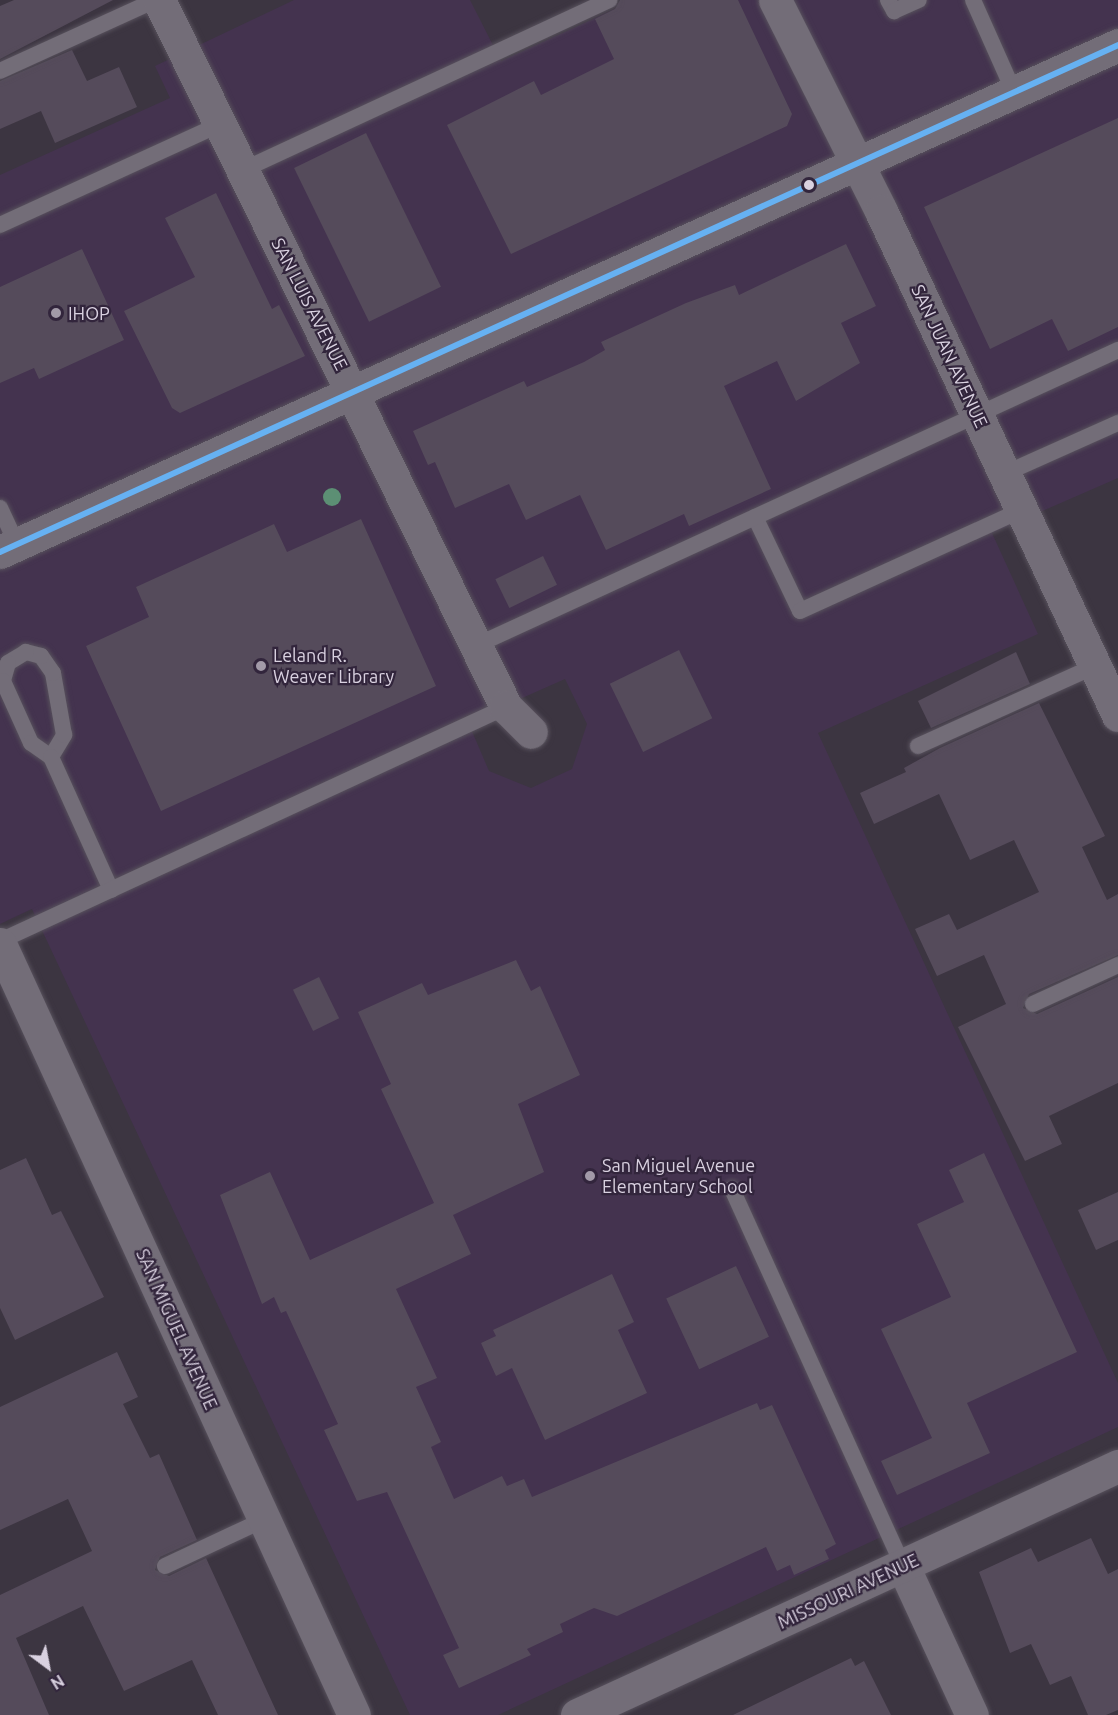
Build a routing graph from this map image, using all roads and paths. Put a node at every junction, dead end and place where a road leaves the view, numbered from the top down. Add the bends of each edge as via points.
1 (157, 0) edge
2 (609, 0) edge
3 (775, 0) edge
4 (888, 0) edge
5 (919, 0) edge
6 (973, 0) edge
7 (1118, 45) edge
8 (0, 71) edge
9 (1014, 92) junction
10 (221, 124) junction
11 (858, 162) junction
12 (243, 170) junction
13 (0, 225) edge
14 (1118, 350) edge
15 (354, 391) junction
16 (977, 415) junction
17 (1118, 423) edge
18 (1006, 473) junction
19 (0, 508) edge
20 (1024, 509) junction
21 (755, 517) junction
22 (9, 548) edge
23 (477, 645) junction
24 (1095, 666) junction
25 (506, 707) junction
26 (1118, 715) edge
27 (531, 732) dead end
28 (918, 746) dead end
29 (51, 757) junction
30 (111, 890) junction
31 (0, 942) edge
32 (1118, 965) edge
33 (1033, 1004) dead end
34 (732, 1189) dead end
35 (1118, 1466) edge
36 (263, 1520) junction
37 (165, 1566) dead end
38 (903, 1566) junction
39 (354, 1715) edge
40 (577, 1715) edge
41 (972, 1715) edge

1 - 8 lane
1 - 10 street, SAN LUIS AVENUE
2 - 12 lane
3 - 11 street, SAN JUAN AVENUE
4 - 5 lane via 894,11
6 - 9 lane
7 - 9 street
9 - 11 street
10 - 12 street, SAN LUIS AVENUE
10 - 13 lane
11 - 15 street
11 - 16 street, SAN JUAN AVENUE
12 - 15 street, SAN LUIS AVENUE
14 - 16 lane
15 - 22 street
15 - 23 street, SAN LUIS AVENUE
16 - 18 street, SAN JUAN AVENUE
16 - 21 lane
17 - 18 lane
18 - 20 street, SAN JUAN AVENUE
19 - 22 lane
20 - 21 lane via 800,611
20 - 24 street, SAN JUAN AVENUE
21 - 23 lane
23 - 25 street, SAN LUIS AVENUE
24 - 26 street, SAN JUAN AVENUE
24 - 28 lane
25 - 27 street, SAN LUIS AVENUE
25 - 30 lane
29 - 29 lane via 64,735 53,673 41,656 26,652 8,663 3,681 31,743
29 - 30 lane
30 - 31 lane
31 - 36 street, SAN MIGUEL AVENUE
32 - 33 lane
34 - 38 lane
35 - 38 street, MISSOURI AVENUE
36 - 37 lane
36 - 39 street, SAN MIGUEL AVENUE
38 - 40 street, MISSOURI AVENUE
38 - 41 street

